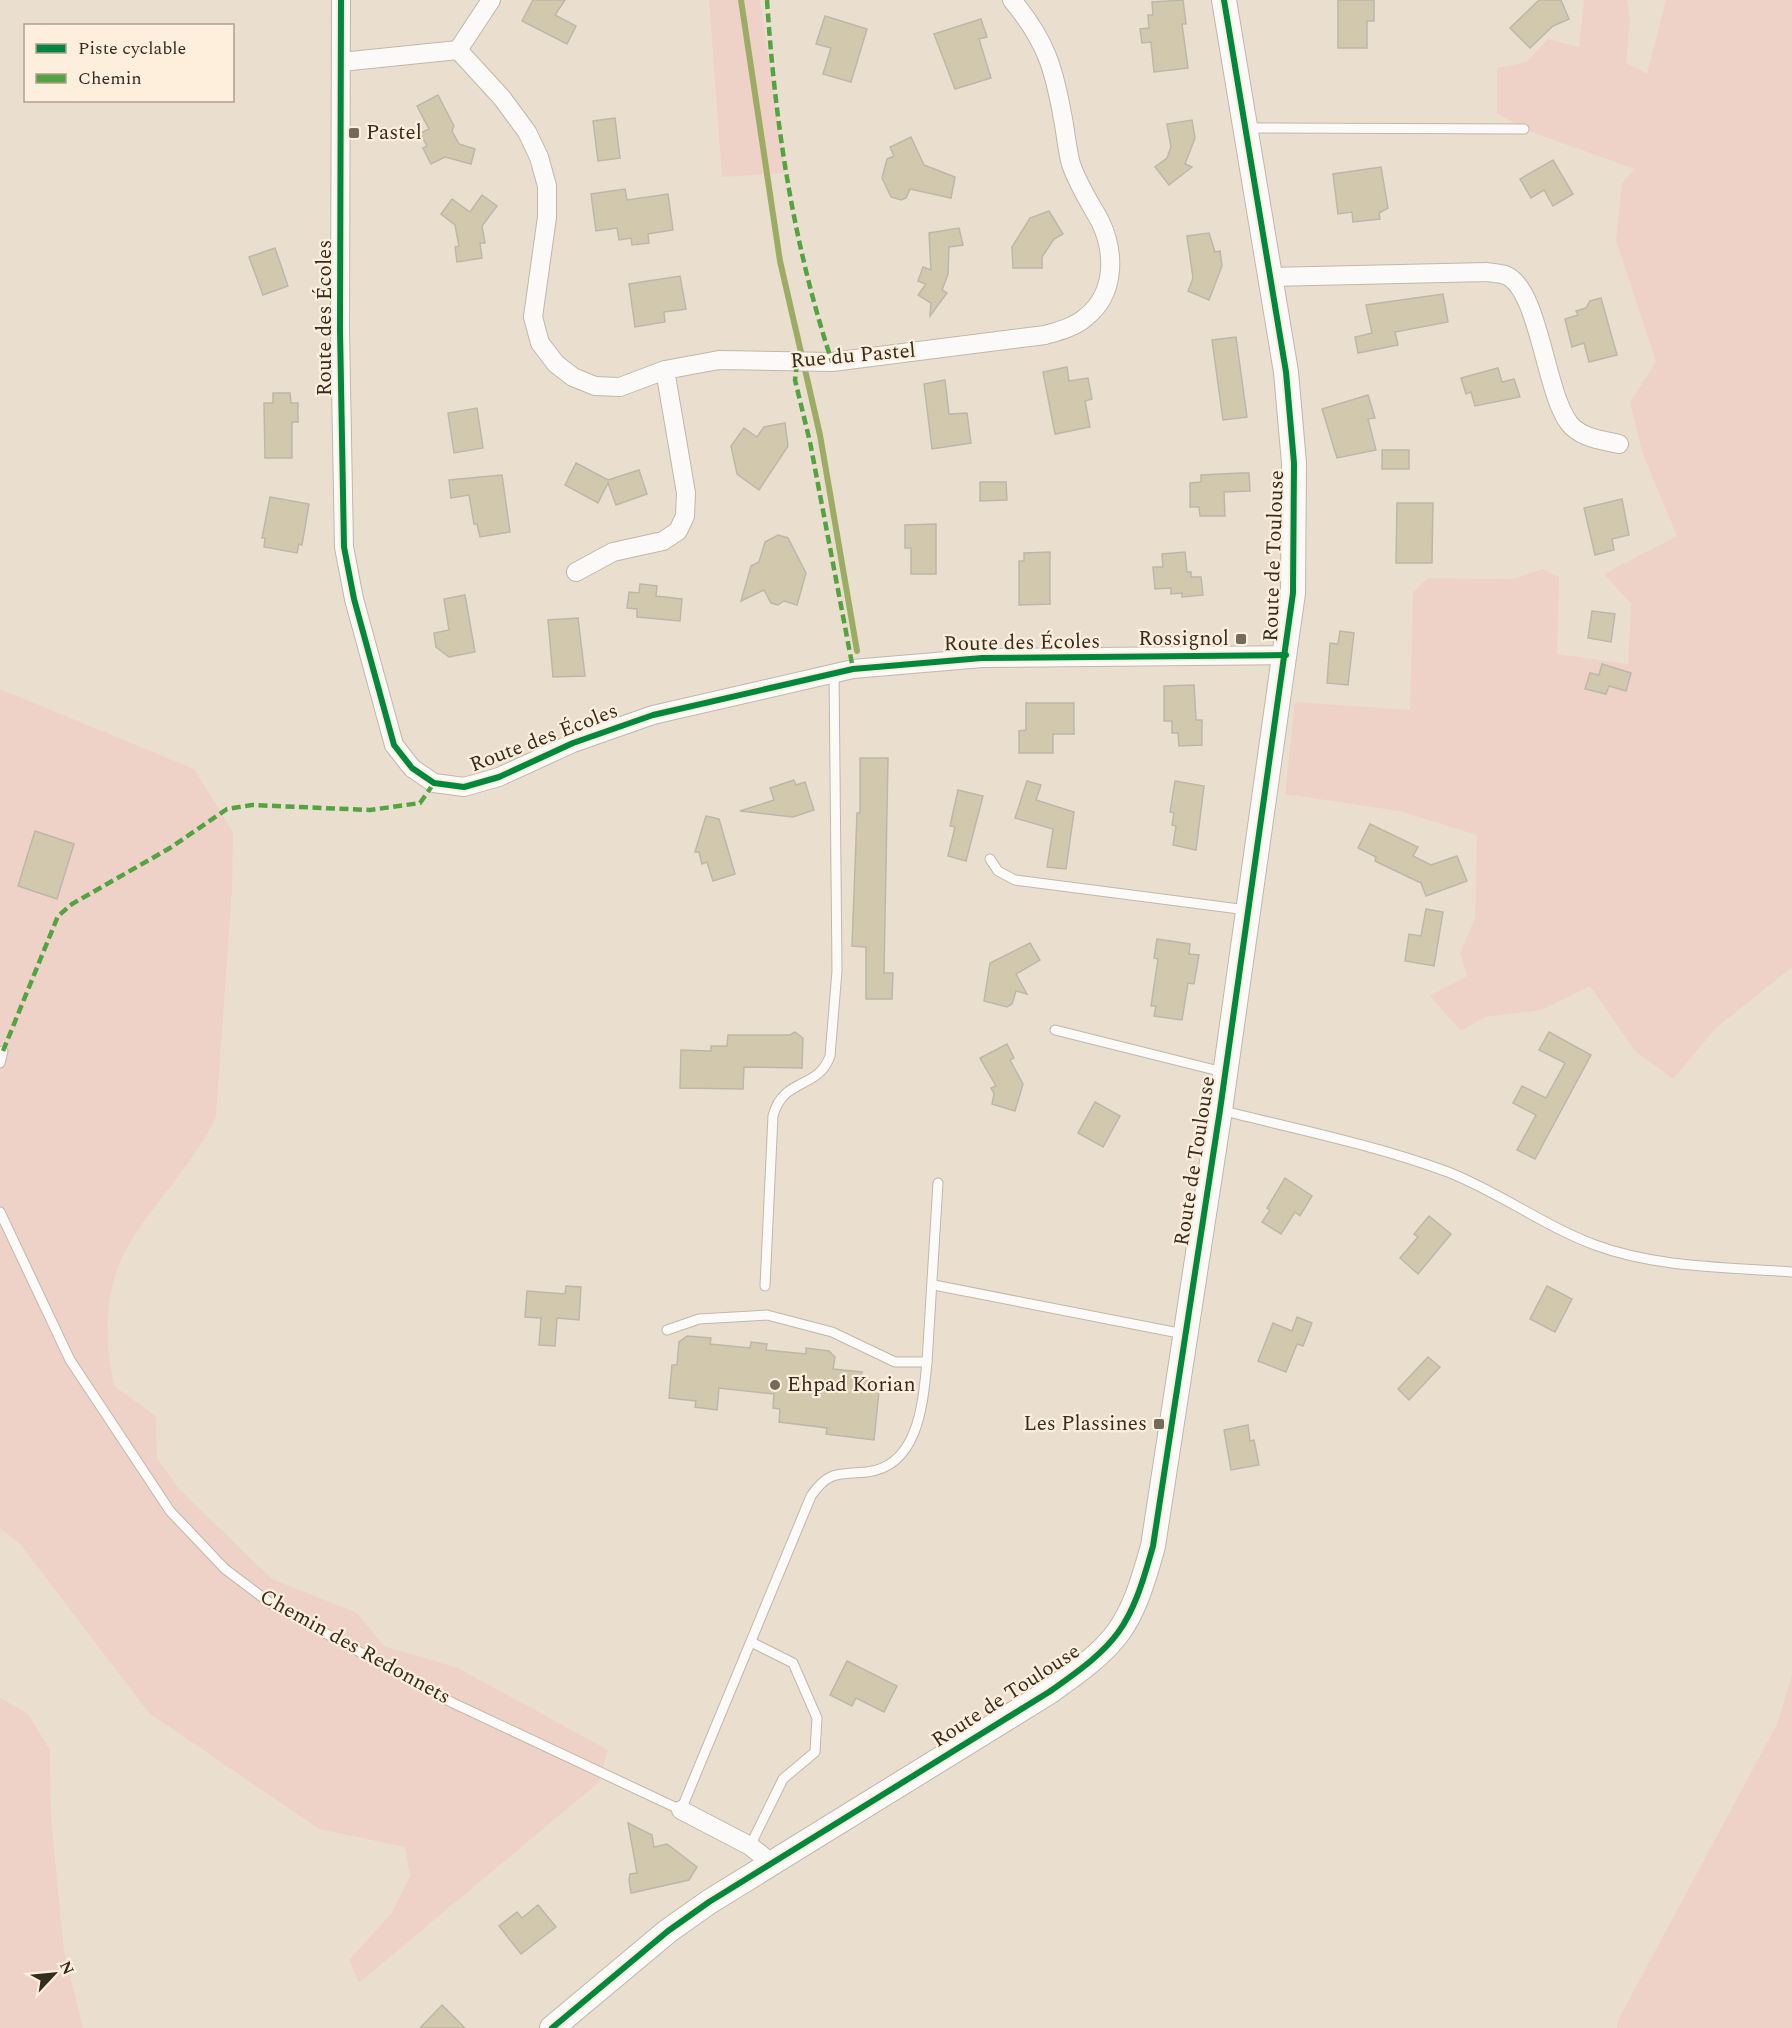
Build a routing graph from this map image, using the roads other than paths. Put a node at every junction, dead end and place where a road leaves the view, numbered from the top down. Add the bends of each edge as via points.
1 (341, 0) edge
2 (491, 0) edge
3 (1012, 0) edge
4 (1224, 0) edge
5 (458, 50) junction
6 (341, 62) junction
7 (1245, 128) junction
8 (1524, 129) dead end
9 (1270, 277) junction
10 (665, 370) junction
11 (1618, 444) dead end
12 (576, 572) dead end
13 (1286, 655) junction
14 (834, 672) junction
15 (990, 860) dead end
16 (1250, 910) junction
17 (1055, 1030) dead end
18 (3, 1051) dead end
19 (0, 1063) edge
20 (1226, 1073) junction
21 (1220, 1110) junction
22 (938, 1183) dead end
23 (0, 1212) edge
24 (1792, 1272) edge
25 (934, 1285) junction
26 (765, 1286) dead end
27 (667, 1330) dead end
28 (1184, 1334) junction
29 (927, 1362) junction
30 (752, 1642) junction
31 (681, 1810) junction
32 (750, 1846) junction
33 (770, 1862) junction
34 (552, 2028) edge

1 - 6 street, Route des Écoles
2 - 5 street
3 - 10 street, Rue du Pastel via 1039,36 1052,64 1071,164 1111,253 1103,299 1087,317 1045,335 814,363 719,360
4 - 7 street, Route de Toulouse
5 - 6 street
5 - 10 street, Rue du Pastel via 502,98 527,132 539,157 547,186 547,217 533,316 540,343 556,364 595,387 620,387
6 - 14 street, Route des Écoles via 344,548 394,745 412,768 434,783 464,787 499,777 573,743 653,715
7 - 8 lane
7 - 9 street, Route de Toulouse
9 - 11 street via 1487,272 1506,275 1519,285 1528,302 1554,393 1569,424 1587,437
9 - 13 street, Route de Toulouse via 1286,372 1294,463 1295,540
10 - 12 street via 686,494 685,516 678,531 663,541 613,552
13 - 14 street, Route des Écoles via 982,658
13 - 16 street, Route de Toulouse
14 - 26 lane via 837,971 830,1056 826,1068 777,1102 773,1116
15 - 16 lane via 998,871 1015,880
16 - 20 street, Route de Toulouse
17 - 20 lane
18 - 19 lane
20 - 21 street, Route de Toulouse
21 - 24 lane via 1448,1172 1594,1245 1667,1263
21 - 28 street, Route de Toulouse
22 - 25 lane
23 - 31 lane, Chemin des Redonnets via 70,1360 170,1511 225,1569 270,1603 453,1703
25 - 28 lane
25 - 29 lane
27 - 29 lane via 699,1319 767,1315 832,1332 895,1362
28 - 33 street, Route de Toulouse via 1154,1546 1127,1624 1112,1644 1049,1692
29 - 30 lane via 922,1408 912,1439 884,1466 869,1472 838,1473 821,1481 811,1496
30 - 31 lane
30 - 32 lane via 794,1663 817,1718 814,1752 783,1779
31 - 32 street, Chemin des Redonnets
32 - 33 street, Chemin des Redonnets
33 - 34 street, Route de Toulouse via 668,1931

